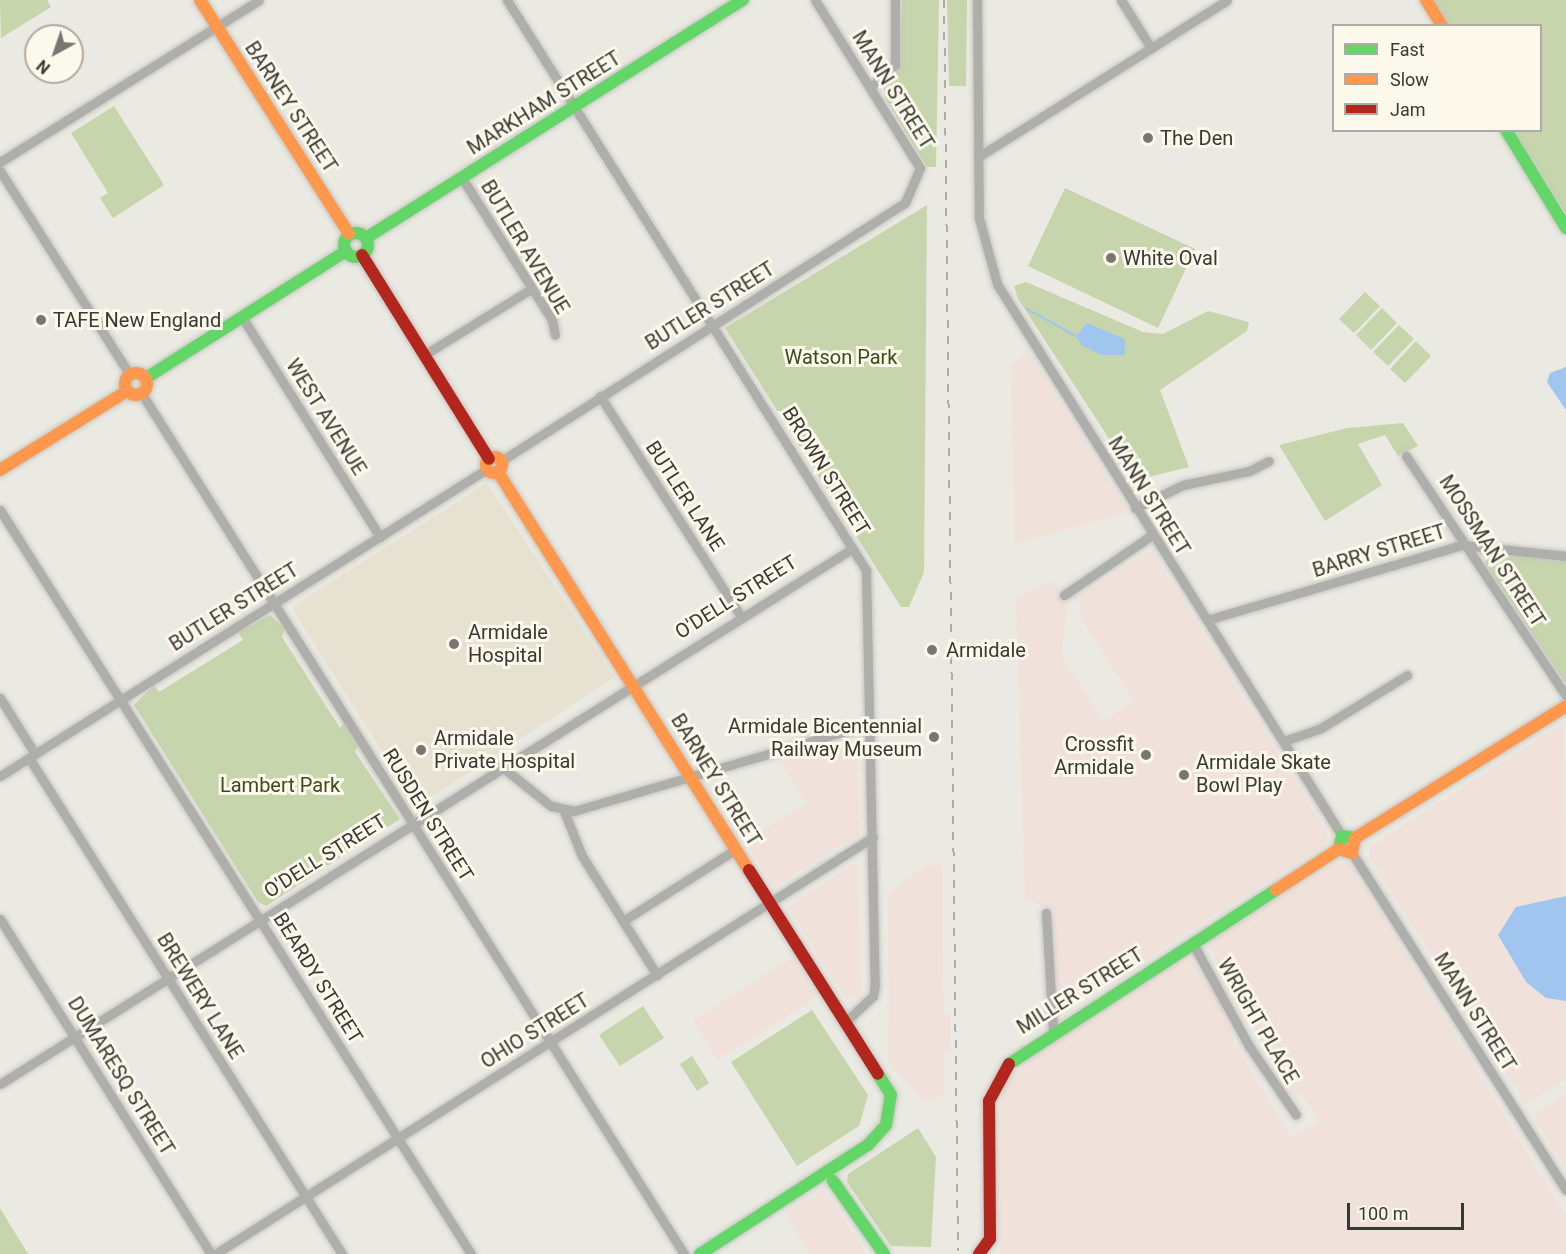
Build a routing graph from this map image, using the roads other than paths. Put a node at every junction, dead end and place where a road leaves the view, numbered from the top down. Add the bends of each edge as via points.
1 (200, 0) edge
2 (259, 0) edge
3 (507, 0) edge
4 (743, 0) edge
5 (815, 0) edge
6 (895, 0) edge
7 (977, 0) edge
8 (1121, 0) edge
9 (1227, 0) edge
10 (1426, 0) edge
11 (1441, 24) edge
12 (217, 27) junction
13 (1151, 48) junction
14 (871, 87) junction
15 (574, 107) junction
16 (1507, 132) edge
17 (978, 157) junction
18 (0, 162) edge
19 (920, 168) joint
20 (0, 171) edge
21 (462, 178) junction
22 (1566, 228) edge
23 (349, 234) junction
24 (366, 238) junction
25 (346, 252) junction
26 (362, 255) junction
27 (531, 289) junction
28 (242, 317) junction
29 (713, 327) junction
30 (555, 335) dead end
31 (424, 355) junction
32 (130, 375) junction
33 (146, 378) junction
34 (127, 391) junction
35 (142, 394) junction
36 (600, 396) junction
37 (1406, 456) dead end
38 (1269, 460) dead end
39 (494, 465) junction
40 (0, 470) edge
41 (1135, 508) junction
42 (0, 510) edge
43 (1152, 535) junction
44 (380, 537) junction
45 (1462, 545) junction
46 (854, 548) junction
47 (1566, 556) edge
48 (1064, 595) dead end
49 (274, 603) junction
50 (740, 615) junction
51 (1206, 620) junction
52 (1407, 675) dead end
53 (632, 683) junction
54 (1566, 696) edge
55 (0, 698) edge
56 (121, 700) junction
57 (1566, 706) edge
58 (870, 724) junction
59 (1284, 741) junction
60 (32, 756) junction
61 (501, 766) junction
62 (0, 776) edge
63 (691, 777) junction
64 (564, 811) junction
65 (412, 823) junction
66 (873, 837) junction
67 (1349, 837) junction
68 (736, 849) junction
69 (1339, 849) junction
70 (1352, 853) junction
71 (771, 903) junction
72 (1046, 913) dead end
73 (0, 919) edge
74 (260, 919) junction
75 (623, 921) junction
76 (1192, 942) junction
77 (657, 975) junction
78 (167, 978) junction
79 (846, 1021) junction
80 (1053, 1031) junction
81 (75, 1036) junction
82 (550, 1042) junction
83 (0, 1084) edge
84 (1296, 1115) dead end
85 (398, 1139) junction
86 (831, 1176) junction
87 (1566, 1190) edge
88 (306, 1197) junction
89 (983, 1253) edge
90 (213, 1254) edge
91 (342, 1254) edge
92 (471, 1254) edge
93 (684, 1254) edge
94 (700, 1254) edge
95 (884, 1254) edge

1 - 12 street, BARNEY STREET
2 - 12 street
3 - 15 street, BROWN STREET
4 - 15 street, MARKHAM STREET
5 - 14 street, MANN STREET
6 - 14 street via 895,65
7 - 17 street, MANN STREET
8 - 13 street
9 - 13 street
10 - 11 street
12 - 18 street
12 - 23 street, BARNEY STREET
13 - 17 street
14 - 19 street, MANN STREET
15 - 21 street, MARKHAM STREET
15 - 29 street, BROWN STREET
16 - 22 street
17 - 41 street, MANN STREET via 979,218 997,284
19 - 29 street, BUTLER STREET via 906,203
20 - 32 street
21 - 24 street, MARKHAM STREET
21 - 27 street, BUTLER AVENUE
23 - 24 street
23 - 25 street
24 - 26 street
25 - 26 street
25 - 28 street
26 - 31 street, BARNEY STREET
27 - 30 street, BUTLER AVENUE via 552,320
27 - 31 street
28 - 33 street
28 - 44 street, WEST AVENUE
29 - 36 street, BUTLER STREET
29 - 46 street, BROWN STREET
31 - 39 street, BARNEY STREET
32 - 33 street
32 - 34 street
33 - 35 street
34 - 35 street
34 - 40 street
35 - 49 street, RUSDEN STREET
36 - 39 street, BUTLER STREET
36 - 50 street, BUTLER LANE
37 - 45 street, MOSSMAN STREET
38 - 41 street via 1249,471 1184,485
39 - 44 street, BUTLER STREET
39 - 53 street, BARNEY STREET
41 - 43 street, MANN STREET
42 - 56 street, BEARDY STREET
43 - 48 street
43 - 51 street, MANN STREET
44 - 49 street, BUTLER STREET
45 - 47 street, BARRY STREET
45 - 51 street, BARRY STREET
45 - 54 street, MOSSMAN STREET
46 - 50 street, O'DELL STREET
46 - 58 street, BROWN STREET via 866,570
49 - 56 street, BUTLER STREET
49 - 65 street, RUSDEN STREET
50 - 53 street, O'DELL STREET
51 - 59 street, MANN STREET
52 - 59 street via 1320,728
53 - 61 street, O'DELL STREET
53 - 63 street, BARNEY STREET
55 - 60 street, BREWERY LANE
56 - 60 street, BUTLER STREET
56 - 74 street, BEARDY STREET
57 - 67 street
58 - 63 street
58 - 66 street, BROWN STREET
59 - 67 street, MANN STREET
60 - 62 street, BUTLER STREET
60 - 78 street, BREWERY LANE
61 - 64 street
61 - 65 street, O'DELL STREET
63 - 64 street
63 - 68 street, BARNEY STREET
64 - 75 street via 569,832
65 - 74 street, O'DELL STREET
65 - 82 street, RUSDEN STREET
66 - 71 street, OHIO STREET
66 - 79 street, BROWN STREET via 875,984 873,996
67 - 69 street
67 - 70 street
68 - 71 street, BARNEY STREET
68 - 75 street
69 - 70 street
69 - 76 street, MILLER STREET
70 - 87 street, MANN STREET
71 - 77 street, OHIO STREET
71 - 79 street, BARNEY STREET
72 - 80 street
73 - 81 street, DUMARESQ STREET
74 - 78 street, O'DELL STREET
74 - 85 street, BEARDY STREET
75 - 77 street
76 - 80 street, MILLER STREET
76 - 84 street, WRIGHT PLACE via 1249,1046
77 - 82 street, OHIO STREET
78 - 81 street, O'DELL STREET
78 - 88 street, BREWERY LANE
79 - 86 street, BARNEY STREET via 891,1095 890,1113 880,1134
80 - 89 street, MILLER STREET via 1015,1055 992,1088 990,1239
81 - 83 street, O'DELL STREET
81 - 90 street, DUMARESQ STREET
82 - 85 street, OHIO STREET
82 - 93 street, RUSDEN STREET
85 - 88 street, OHIO STREET
85 - 92 street, BEARDY STREET
86 - 94 street
86 - 95 street
88 - 90 street, OHIO STREET
88 - 91 street, BREWERY LANE

